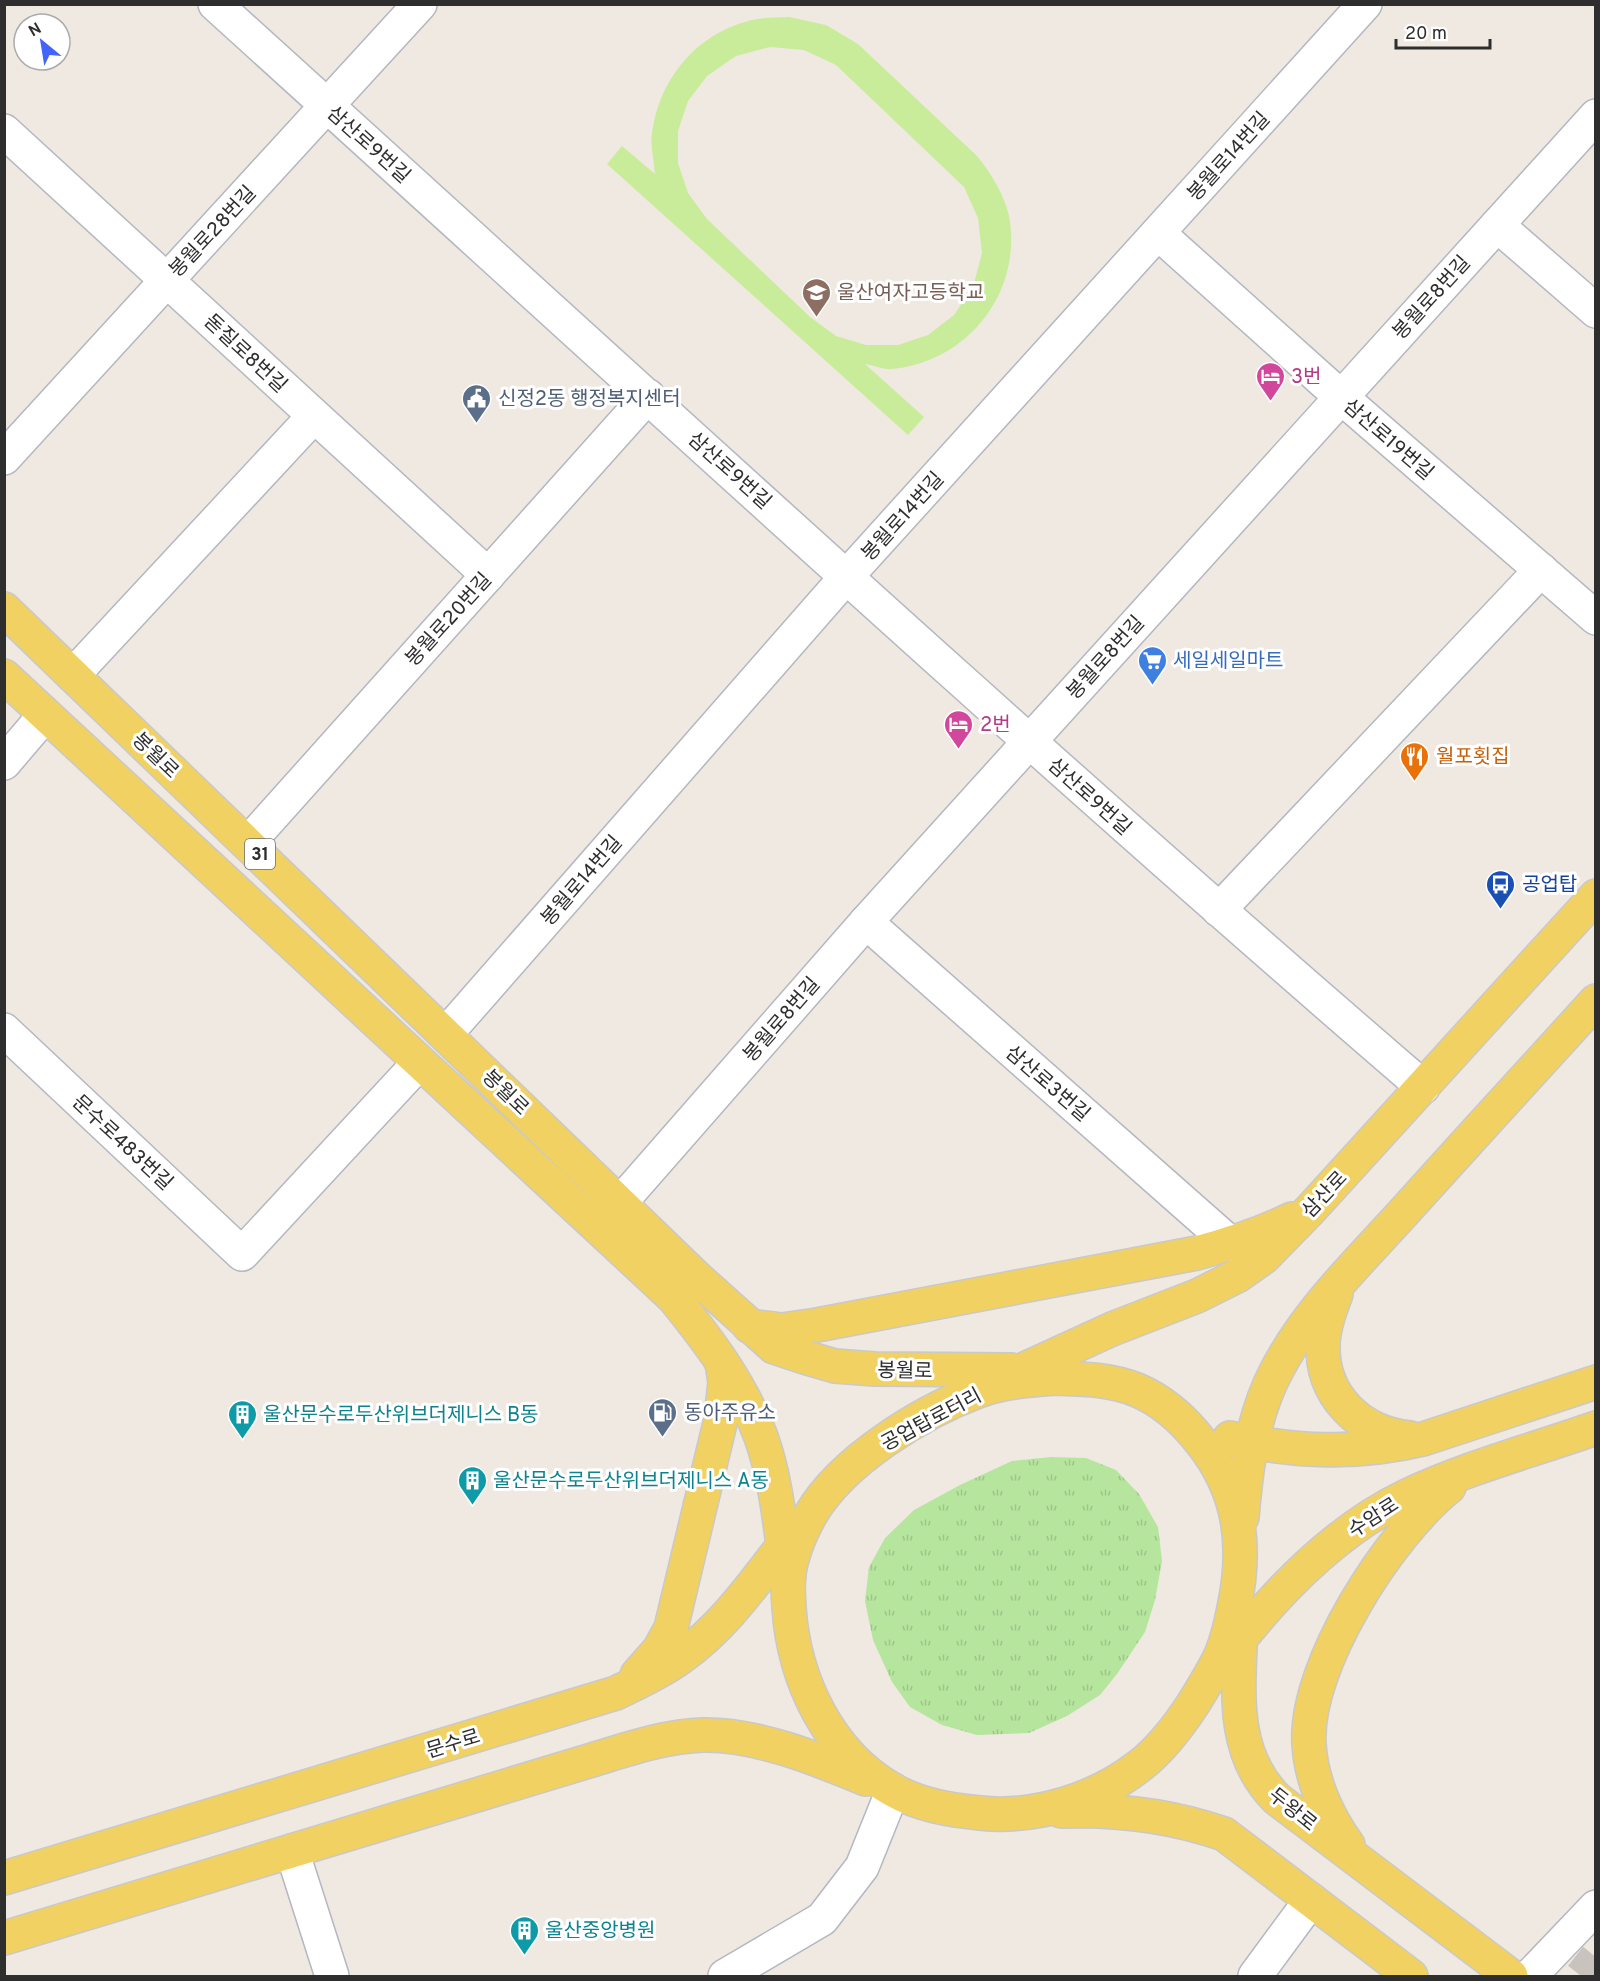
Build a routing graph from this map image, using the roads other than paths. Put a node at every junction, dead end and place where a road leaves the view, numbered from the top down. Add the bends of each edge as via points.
1 (215, 4) edge
2 (420, 4) edge
3 (1365, 4) edge
4 (327, 106) junction
5 (1596, 116) edge
6 (4, 131) edge
7 (1497, 225) junction
8 (1158, 232) junction
9 (167, 281) junction
10 (1596, 311) edge
11 (648, 396) junction
12 (1341, 397) junction
13 (314, 416) junction
14 (4, 458) edge
15 (1541, 570) junction
16 (488, 575) junction
17 (847, 576) junction
18 (4, 609) edge
19 (1596, 618) edge
20 (73, 675) junction
21 (4, 676) edge
22 (45, 715) junction
23 (1029, 741) junction
24 (4, 763) edge
25 (248, 843) junction
26 (1596, 896) edge
27 (1218, 910) junction
28 (866, 922) junction
29 (1596, 1001) edge
30 (4, 1030) edge
31 (446, 1034) junction
32 (419, 1063) junction
33 (1423, 1086) junction
34 (620, 1203) junction
35 (1310, 1210) junction
36 (1231, 1244) junction
37 (1343, 1279) junction
38 (749, 1326) junction
39 (722, 1361) junction
40 (1022, 1370) junction
41 (1097, 1380) junction
42 (1596, 1382) edge
43 (979, 1390) junction
44 (1186, 1422) junction
45 (1596, 1428) edge
46 (1424, 1439) junction
47 (1251, 1442) junction
48 (1473, 1470) junction
49 (828, 1489) junction
50 (783, 1546) junction
51 (1242, 1553) junction
52 (788, 1584) junction
53 (1241, 1637) junction
54 (1205, 1685) junction
55 (616, 1693) junction
56 (893, 1790) junction
57 (1029, 1813) junction
58 (292, 1851) junction
59 (1362, 1863) junction
60 (4, 1878) edge
61 (1311, 1900) junction
62 (1596, 1907) edge
63 (4, 1938) edge
64 (332, 1977) edge
65 (725, 1977) edge
66 (1255, 1977) edge
67 (1411, 1977) edge
68 (1511, 1977) edge
69 (1530, 1977) edge

1 - 4 street, 삼산로9번길
2 - 4 street, 봉월로28번길
3 - 8 street, 봉월로14번길
4 - 9 street, 봉월로28번길
4 - 11 street, 삼산로9번길
5 - 7 street, 봉월로8번길
6 - 9 street, 돋질로8번길
7 - 10 street
7 - 12 street, 봉월로8번길
8 - 12 street, 삼산로19번길
8 - 17 street, 봉월로14번길
9 - 13 street, 돋질로8번길
9 - 14 street, 봉월로28번길
11 - 16 street, 봉월로20번길
11 - 17 street, 삼산로9번길
12 - 15 street, 삼산로19번길
12 - 23 street, 봉월로8번길
13 - 16 street, 돋질로8번길
13 - 20 street
15 - 19 street, 삼산로19번길
15 - 27 street
16 - 25 street, 봉월로20번길
17 - 23 street, 삼산로9번길
17 - 31 street, 봉월로14번길
18 - 20 main road, 봉월로 / 31
20 - 25 main road, 봉월로 / 31
21 - 22 main road
22 - 24 street
22 - 32 main road
23 - 27 street, 삼산로9번길
23 - 28 street, 봉월로8번길
25 - 31 main road, 봉월로 / 31
26 - 33 main road, 삼산로
27 - 33 street, 삼산로9번길
28 - 34 street, 봉월로8번길
28 - 36 street, 삼산로3번길
29 - 37 main road
30 - 32 street, 문수로483번길 via 242,1254
31 - 34 main road, 봉월로 / 31
32 - 39 main road via 673,1298
33 - 35 main road, 삼산로
34 - 38 main road, 봉월로 / 31
35 - 36 main road
35 - 40 main road, 삼산로 via 1264,1257 1237,1276
36 - 38 main road via 817,1325 782,1330
37 - 46 main road via 1323,1341 1324,1364 1331,1386 1343,1406 1375,1430
37 - 47 main road via 1284,1356 1269,1385
38 - 40 main road, 봉월로 via 774,1347 835,1366 921,1371
39 - 50 main road via 761,1437 773,1479
39 - 55 main road via 725,1382 721,1419 671,1628 653,1657
40 - 41 main road, 봉월로
40 - 43 main road, 삼산로
41 - 43 main road, 공업탑로터리 via 1054,1378
41 - 44 main road, 공업탑로터리 via 1136,1390
42 - 46 main road
43 - 49 main road, 공업탑로터리 via 883,1442
44 - 47 main road via 1205,1431
44 - 51 main road, 공업탑로터리 via 1229,1488
45 - 48 main road, 수암로
46 - 47 main road via 1359,1450 1313,1451
47 - 51 main road
48 - 53 main road, 수암로 via 1405,1497 1345,1534 1289,1585
48 - 59 main road via 1427,1506 1387,1553 1323,1669 1313,1705 1309,1743 1313,1772 1338,1830
49 - 50 main road, 문수로
49 - 52 main road, 공업탑로터리 via 799,1539
50 - 52 main road
50 - 55 main road, 문수로 via 732,1611 705,1638 681,1658
51 - 53 main road, 두왕로
51 - 54 main road, 공업탑로터리 via 1231,1623
52 - 56 main road, 공업탑로터리 via 797,1660 809,1694 844,1750
53 - 54 main road, 수암로
53 - 59 main road, 두왕로 via 1240,1717 1252,1768 1277,1799
54 - 57 main road, 공업탑로터리 via 1168,1739 1139,1767 1069,1803
55 - 60 main road, 문수로
56 - 57 main road, 공업탑로터리 via 950,1810
56 - 58 main road via 831,1764 770,1746 732,1736 702,1735 620,1752
56 - 65 street via 862,1867 822,1919
57 - 61 main road via 1111,1812 1198,1825 1224,1834
58 - 63 main road
58 - 64 street
59 - 68 main road, 두왕로
61 - 66 street
61 - 67 main road
62 - 69 street

